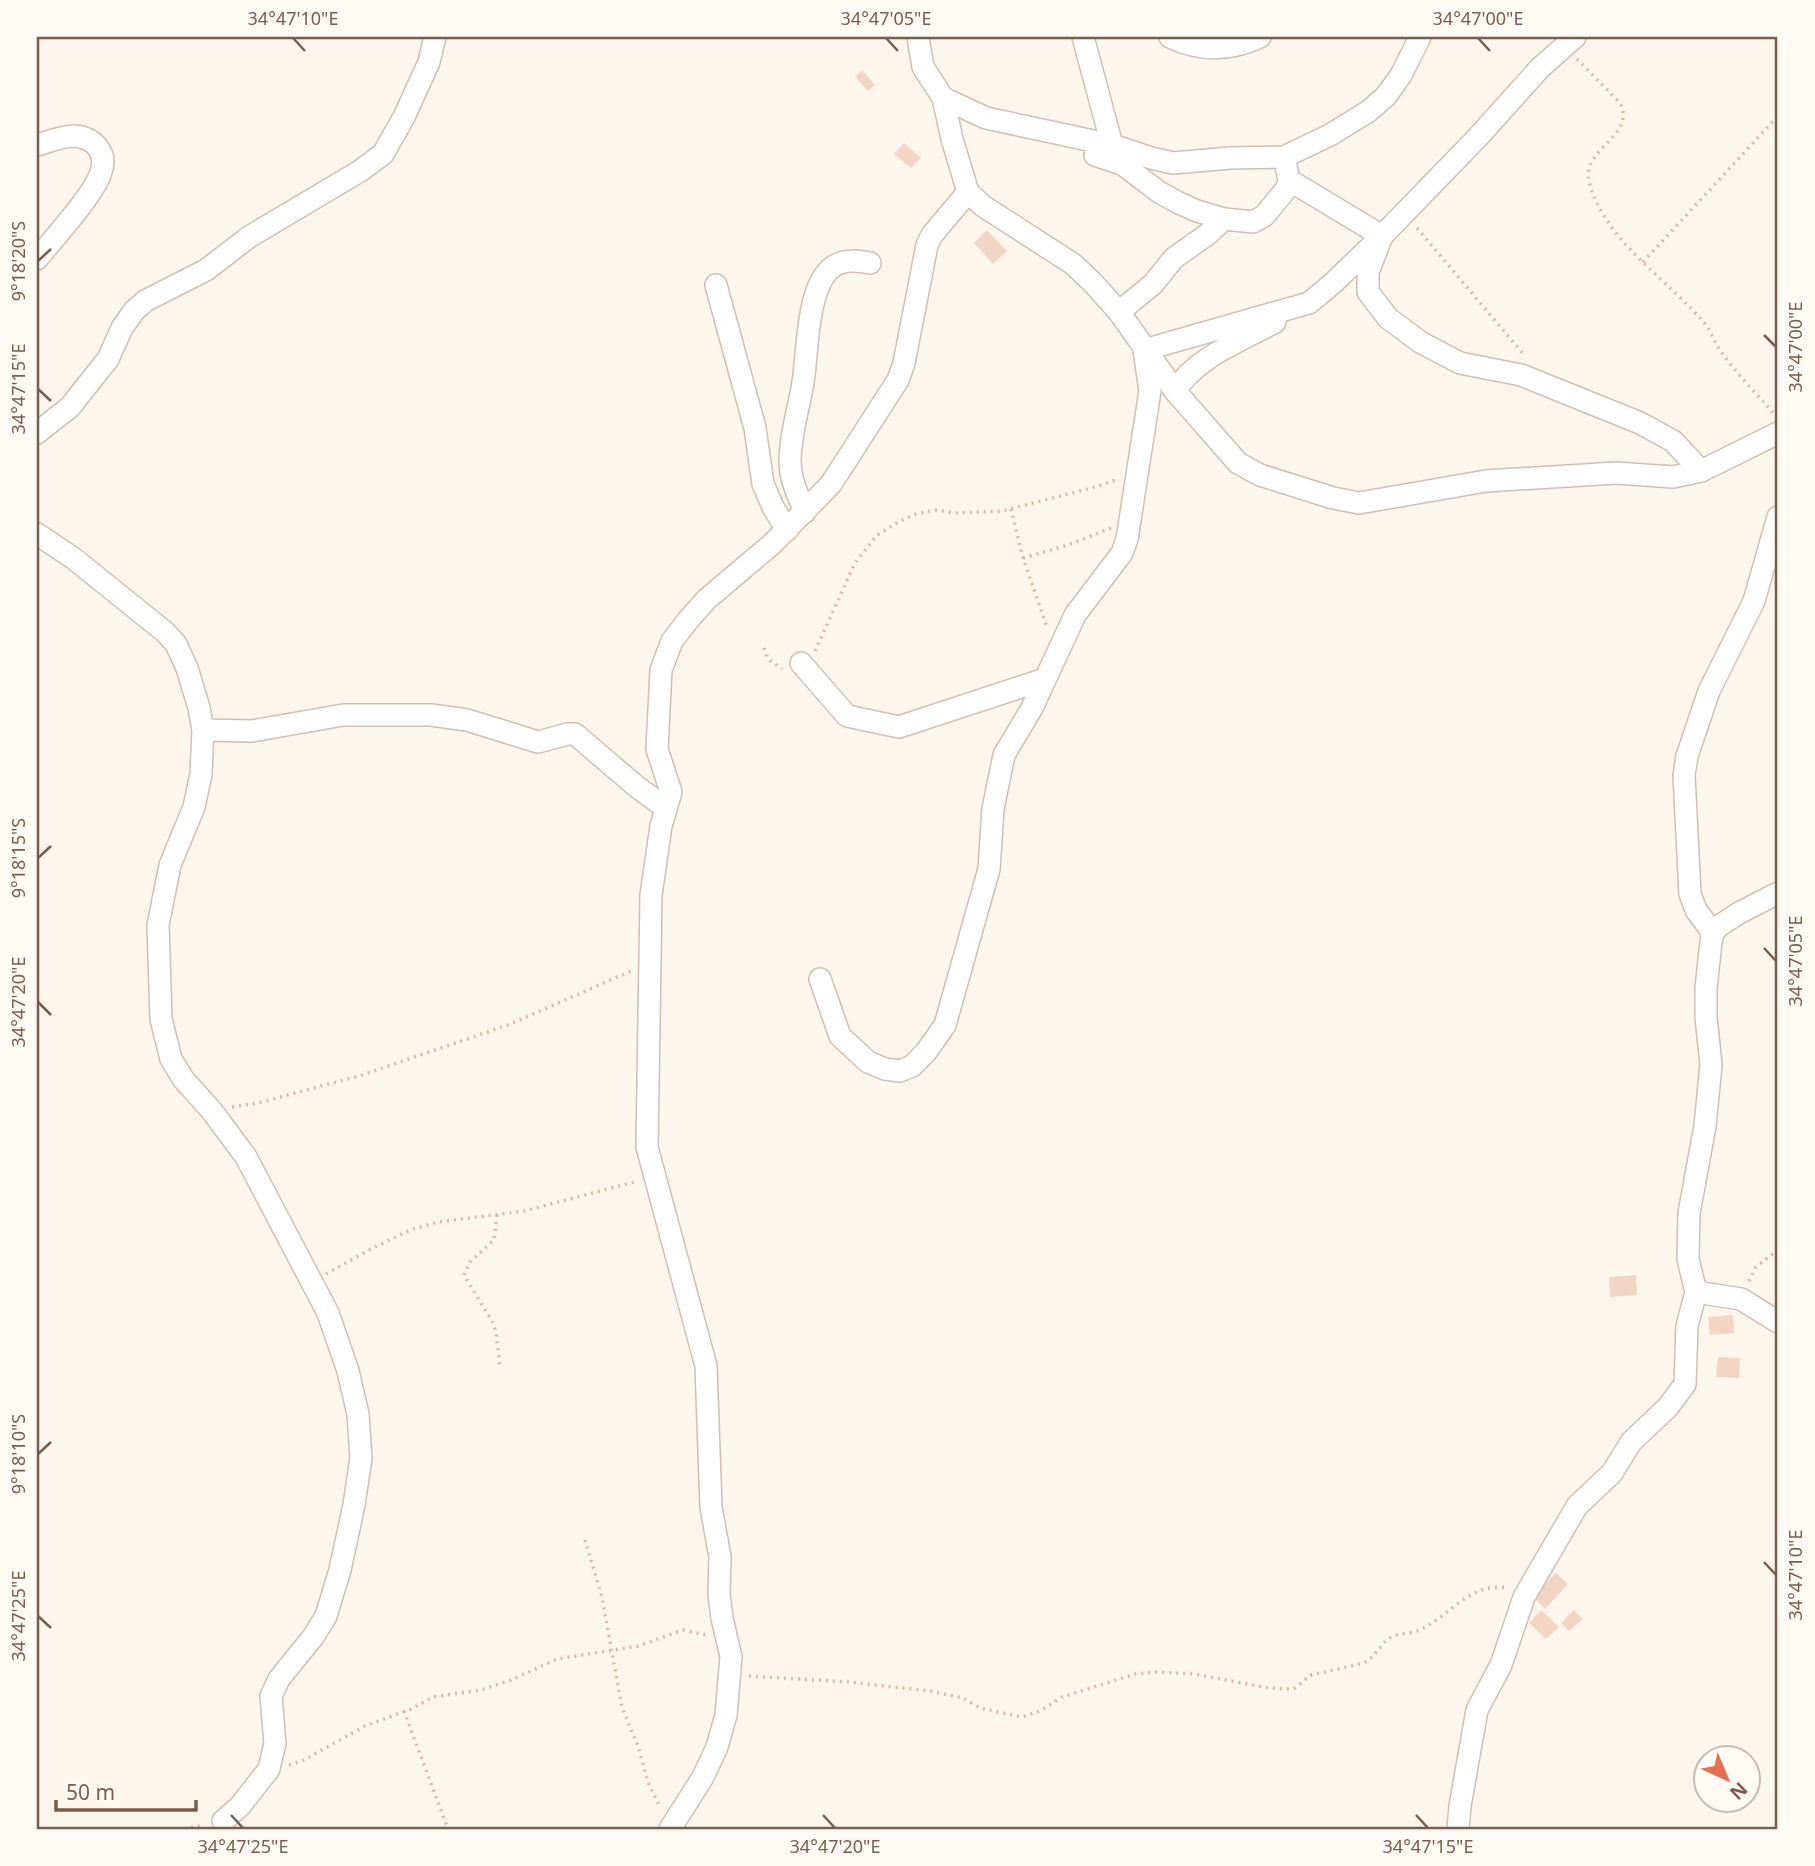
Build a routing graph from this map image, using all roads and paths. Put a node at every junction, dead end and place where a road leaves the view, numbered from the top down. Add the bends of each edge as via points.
1 (435, 37) edge
2 (901, 37) edge
3 (918, 37) edge
4 (1083, 37) edge
5 (1170, 37) edge
6 (1260, 37) edge
7 (1420, 37) edge
8 (1564, 40) edge
9 (923, 67) junction
10 (943, 98) junction
11 (1778, 116) edge
12 (1050, 133) junction
13 (37, 145) edge
14 (1112, 145) junction
15 (1284, 158) junction
16 (1289, 180) junction
17 (968, 192) junction
18 (1404, 213) junction
19 (1224, 219) junction
20 (1382, 236) junction
21 (37, 259) edge
22 (1643, 262) junction
23 (870, 263) dead end
24 (716, 285) dead end
25 (1309, 303) junction
26 (1119, 312) junction
27 (1144, 350) junction
28 (1526, 357) dead end
29 (1175, 391) junction
30 (1778, 419) edge
31 (39, 428) edge
32 (1778, 433) edge
33 (1137, 471) junction
34 (1700, 471) junction
35 (1011, 509) junction
36 (805, 512) junction
37 (1778, 517) edge
38 (1130, 521) junction
39 (787, 530) junction
40 (37, 534) edge
41 (1023, 558) junction
42 (764, 648) dead end
43 (1057, 654) junction
44 (801, 663) junction
45 (1045, 679) junction
46 (203, 730) junction
47 (666, 808) junction
48 (1778, 893) edge
49 (1713, 933) junction
50 (650, 963) junction
51 (820, 979) dead end
52 (212, 1111) junction
53 (655, 1176) junction
54 (497, 1215) junction
55 (1778, 1250) edge
56 (313, 1282) junction
57 (1696, 1293) junction
58 (1741, 1299) junction
59 (1778, 1322) edge
60 (500, 1367) dead end
61 (585, 1540) dead end
62 (1535, 1578) junction
63 (730, 1647) junction
64 (611, 1650) junction
65 (731, 1675) junction
66 (404, 1712) junction
67 (269, 1769) junction
68 (223, 1821) dead end
69 (666, 1823) edge
70 (448, 1829) edge
71 (1458, 1829) edge

1 - 31 street via 429,62 383,153 249,237 206,270 145,301 70,407
2 - 9 street
3 - 9 street
4 - 14 street
5 - 6 street via 1222,49
7 - 15 street via 1386,96 1330,135
8 - 18 street
8 - 22 path via 1624,110 1619,130 1590,163 1588,178 1595,203
9 - 10 street
10 - 12 street via 986,118
10 - 17 street
11 - 22 path
12 - 14 street
12 - 19 street via 1074,149 1122,164 1159,192 1197,211
13 - 21 street via 72,136 87,139 99,146 102,172
14 - 15 street via 1173,163
15 - 16 street
16 - 19 street via 1282,196 1258,220
16 - 20 street
17 - 26 street via 1073,264
17 - 36 street via 927,245 898,380 831,484
18 - 20 street
18 - 28 path
19 - 26 street via 1174,258 1153,284
20 - 25 street
20 - 34 street via 1368,272 1368,292 1388,318 1460,363 1521,375 1640,422 1673,441
22 - 30 path via 1706,326
23 - 36 street via 853,260 834,266 814,299 790,459 791,481
24 - 39 street via 755,429 763,484
25 - 27 street
25 - 29 street via 1199,364
26 - 27 street
27 - 29 street
27 - 33 street via 1150,391
29 - 34 street via 1248,470 1359,503 1486,481 1616,472 1673,477
32 - 34 street
33 - 35 path via 1100,486
33 - 38 street
35 - 41 path
35 - 44 path via 916,513 876,536 855,563 819,643
36 - 39 street
37 - 49 street via 1754,601 1709,691 1687,756 1684,792 1690,894
38 - 41 path
38 - 43 street via 1122,553 1075,615
39 - 47 street via 707,599 672,641 661,670 656,733 671,792
40 - 46 street via 73,558 176,644
41 - 43 path
42 - 44 path via 768,659 782,669
43 - 45 street
44 - 45 street via 847,716 899,727
45 - 51 street via 1004,755 993,809 989,869 945,1025 926,1052 900,1071 868,1062 839,1035
46 - 47 street via 252,731 343,715 420,715 467,720 538,741 575,734
46 - 52 street via 194,807 170,865 158,925 161,1019 171,1059
47 - 50 street via 653,870
48 - 49 street
49 - 57 street via 1706,988 1711,1065 1689,1213 1688,1259
50 - 52 path via 508,1024 359,1076
50 - 53 street via 647,1147
52 - 56 street via 246,1157
53 - 54 path
53 - 63 street via 706,1366 711,1507 720,1557 722,1618
54 - 56 path via 410,1230
54 - 60 path via 494,1240 470,1262 464,1275 492,1321
55 - 58 path via 1756,1267
56 - 67 street via 348,1371 358,1414 361,1458 346,1544 326,1616 271,1696 275,1743
57 - 58 street
57 - 62 street via 1687,1326 1681,1393 1631,1442 1612,1473 1577,1506
58 - 59 street
61 - 64 path
62 - 65 path via 1518,1587 1486,1587 1421,1629 1386,1640 1364,1663 1311,1675 1288,1689 1194,1674 1135,1674 1021,1717 930,1691
62 - 71 street via 1501,1665 1477,1710
63 - 64 path via 683,1630
63 - 65 street
64 - 66 path via 557,1659 511,1680 433,1698
64 - 69 path via 622,1708
65 - 69 street via 717,1747 703,1777
66 - 67 path via 302,1760
66 - 70 path
67 - 68 street

